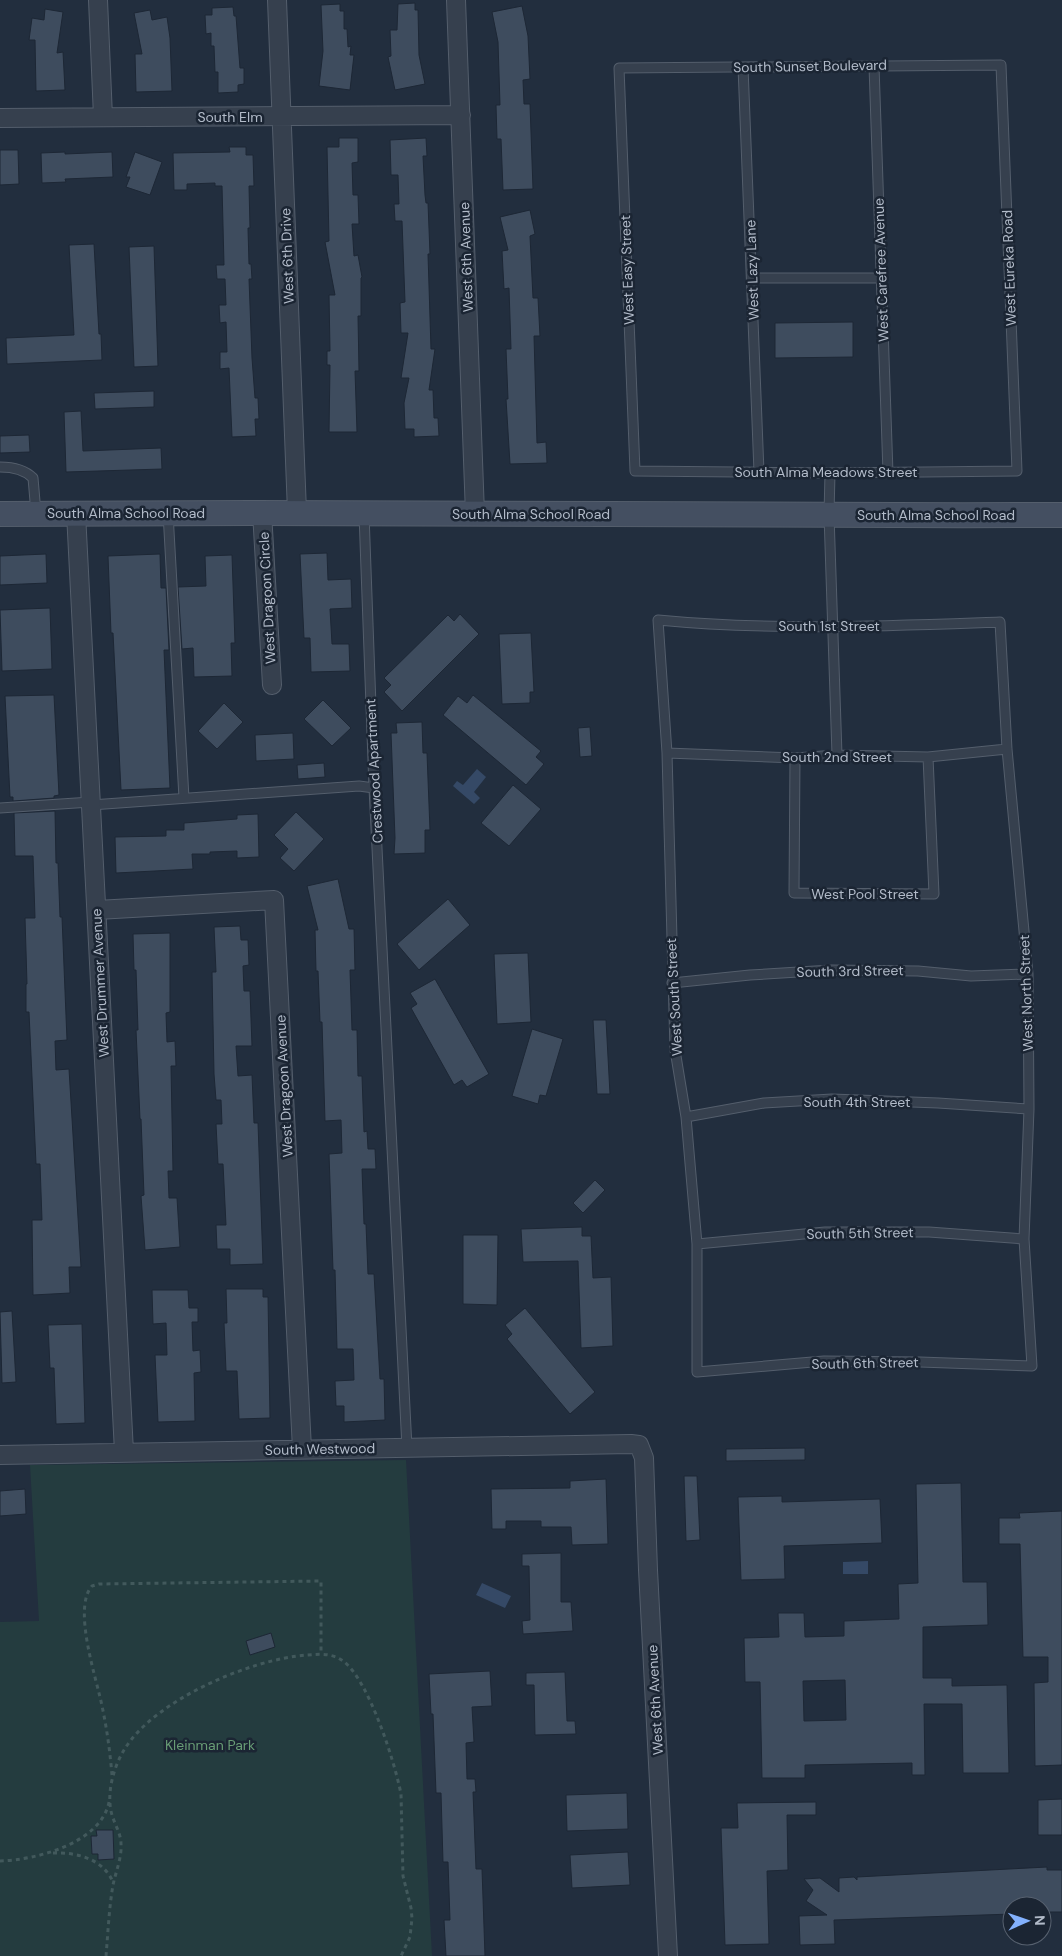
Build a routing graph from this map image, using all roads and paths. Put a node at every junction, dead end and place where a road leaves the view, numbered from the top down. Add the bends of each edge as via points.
1 (98, 0) edge
2 (277, 0) edge
3 (456, 0) edge
4 (1001, 64) joint
5 (874, 66) junction
6 (744, 67) junction
7 (619, 68) joint
8 (461, 115) junction
9 (281, 116) junction
10 (103, 117) junction
11 (0, 118) edge
12 (752, 278) junction
13 (882, 278) junction
14 (0, 467) edge
15 (635, 471) joint
16 (1017, 471) joint
17 (760, 472) junction
18 (888, 473) junction
19 (830, 474) junction
20 (262, 512) junction
21 (297, 512) junction
22 (36, 513) junction
23 (76, 513) junction
24 (168, 513) junction
25 (364, 513) junction
26 (0, 514) edge
27 (475, 514) junction
28 (829, 515) junction
29 (1062, 515) edge
30 (658, 620) joint
31 (1000, 622) joint
32 (833, 628) junction
33 (272, 685) dead end
34 (1007, 749) junction
35 (667, 753) junction
36 (837, 755) junction
37 (928, 757) junction
38 (795, 758) junction
39 (374, 788) junction
40 (184, 798) junction
41 (91, 804) junction
42 (0, 808) edge
43 (96, 910) junction
44 (1028, 974) junction
45 (672, 983) junction
46 (1029, 1109) junction
47 (686, 1117) junction
48 (1024, 1238) junction
49 (697, 1244) junction
50 (1032, 1366) joint
51 (697, 1372) joint
52 (639, 1446) joint
53 (406, 1448) junction
54 (302, 1449) junction
55 (124, 1452) junction
56 (0, 1454) edge
57 (321, 1654) junction
58 (112, 1776) junction
59 (110, 1794) junction
60 (46, 1854) junction
61 (0, 1861) edge
62 (113, 1886) junction
63 (106, 1956) edge
64 (401, 1956) edge
65 (668, 1956) edge

1 - 10 street
2 - 9 street, West 6th Drive
3 - 8 street, West 6th Avenue
4 - 5 lane, South Sunset Boulevard
4 - 16 lane, West Eureka Road
5 - 6 lane, South Sunset Boulevard
5 - 13 lane, West Carefree Avenue
6 - 7 lane, South Sunset Boulevard
6 - 12 lane, West Lazy Lane
7 - 15 lane, West Easy Street
8 - 9 street, South Elm
8 - 27 street, West 6th Avenue
9 - 10 street, South Elm
9 - 21 street, West 6th Drive
10 - 11 street, South Elm
12 - 13 lane
12 - 17 lane, West Lazy Lane
13 - 18 lane, West Carefree Avenue
14 - 22 lane via 26,471 33,478
15 - 17 lane, South Alma Meadows Street
16 - 18 lane, South Alma Meadows Street
17 - 19 lane, South Alma Meadows Street
18 - 19 lane, South Alma Meadows Street
19 - 28 lane
20 - 21 main road, South Alma School Road
20 - 24 main road, South Alma School Road
20 - 33 street, West Dragoon Circle
21 - 25 main road, South Alma School Road
22 - 23 main road, South Alma School Road
22 - 26 main road, South Alma School Road
23 - 24 main road, South Alma School Road
23 - 41 street, West Drummer Avenue
24 - 40 lane
25 - 27 main road, South Alma School Road
25 - 39 lane, Crestwood Apartment
27 - 28 main road, South Alma School Road
28 - 29 main road, South Alma School Road
28 - 32 lane
30 - 32 lane, South 1st Street via 719,626
30 - 35 lane, West South Street
31 - 32 lane, South 1st Street
31 - 34 lane, West North Street
32 - 36 lane
34 - 37 lane, South 2nd Street
34 - 44 lane, West North Street
35 - 38 lane, South 2nd Street
35 - 45 lane, West South Street
36 - 37 lane, South 2nd Street
36 - 38 lane, South 2nd Street
37 - 38 lane, West Pool Street via 934,894 794,893
39 - 40 lane via 359,786
39 - 53 lane, Crestwood Apartment
40 - 41 lane
41 - 42 lane
41 - 43 street, West Drummer Avenue
43 - 54 street, West Dragoon Avenue via 274,900
43 - 55 street, West Drummer Avenue
44 - 45 lane, South 3rd Street via 971,976 918,970 831,970
44 - 46 lane, West North Street
45 - 47 lane, West South Street via 675,1050
46 - 47 lane, South 4th Street via 832,1099 764,1103
46 - 48 lane, West North Street
47 - 49 lane, West South Street
48 - 49 lane, South 5th Street via 929,1232 825,1232
48 - 50 lane, West North Street
49 - 51 lane, West South Street
50 - 51 lane, South 6th Street via 824,1362
52 - 53 street, South Westwood
52 - 65 street, West 6th Avenue via 644,1458
53 - 54 street, South Westwood
54 - 55 street, South Westwood
55 - 56 street, South Westwood
57 - 58 path via 265,1663 193,1692 138,1733 123,1751
57 - 58 path via 321,1582 92,1586 86,1597 87,1636 104,1714
57 - 64 path via 345,1662 359,1681 399,1782 403,1876 412,1918 410,1937
58 - 59 path
59 - 60 path via 106,1813 96,1825 73,1843
59 - 62 path via 112,1815 121,1844
60 - 61 path
60 - 62 path via 73,1853 89,1858 106,1872
62 - 63 path

